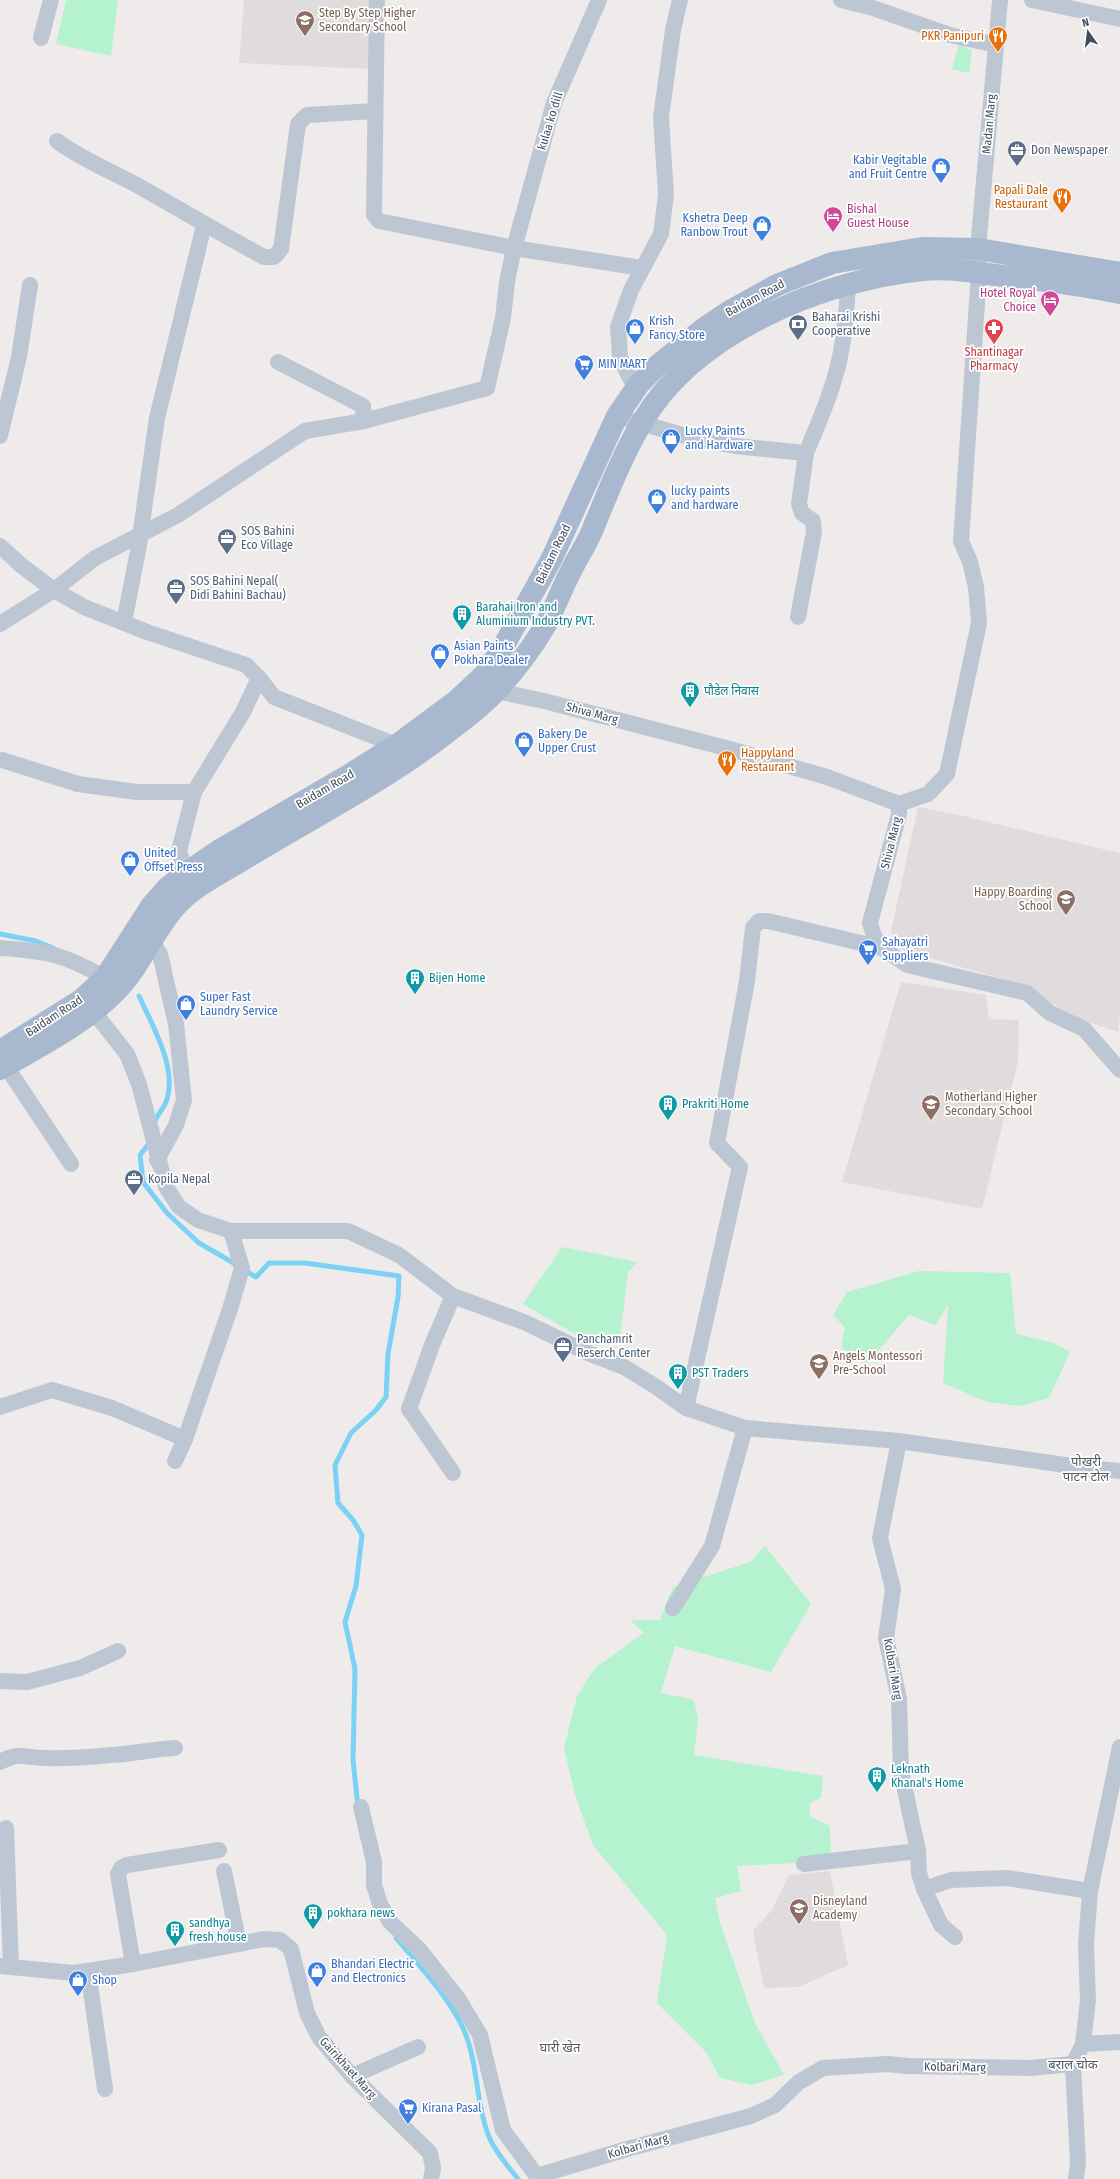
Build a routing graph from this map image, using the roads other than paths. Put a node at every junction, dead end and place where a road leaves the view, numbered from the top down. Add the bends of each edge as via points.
1 (51, 0) edge
2 (377, 0) edge
3 (599, 0) edge
4 (680, 0) edge
5 (841, 0) edge
6 (1000, 0) edge
7 (1032, 0) edge
8 (1120, 18) edge
9 (41, 38) dead end
10 (996, 45) junction
11 (375, 110) junction
12 (57, 141) dead end
13 (204, 226) junction
14 (514, 248) junction
15 (978, 249) junction
16 (642, 268) junction
17 (979, 273) junction
18 (1120, 274) edge
19 (848, 284) junction
20 (30, 285) dead end
21 (1120, 293) edge
22 (278, 362) dead end
23 (639, 384) junction
24 (616, 416) junction
25 (364, 421) junction
26 (641, 424) junction
27 (0, 436) edge
28 (806, 453) junction
29 (139, 535) junction
30 (0, 546) edge
31 (54, 590) junction
32 (798, 617) dead end
33 (124, 622) junction
34 (0, 624) edge
35 (259, 678) junction
36 (496, 691) junction
37 (398, 744) junction
38 (2, 760) dead end
39 (194, 792) junction
40 (898, 804) junction
41 (186, 873) junction
42 (151, 940) junction
43 (0, 948) edge
44 (882, 948) junction
45 (105, 978) junction
46 (87, 1006) junction
47 (2, 1062) edge
48 (1120, 1070) edge
49 (157, 1160) junction
50 (70, 1164) dead end
51 (231, 1231) junction
52 (453, 1296) junction
53 (0, 1407) edge
54 (686, 1408) junction
55 (745, 1428) junction
56 (185, 1439) junction
57 (899, 1441) junction
58 (175, 1461) dead end
59 (1120, 1471) edge
60 (453, 1473) dead end
61 (673, 1608) dead end
62 (118, 1651) dead end
63 (0, 1681) edge
64 (1120, 1747) edge
65 (175, 1748) dead end
66 (0, 1762) edge
67 (361, 1807) dead end
68 (6, 1828) dead end
69 (219, 1850) dead end
70 (918, 1851) junction
71 (804, 1864) dead end
72 (224, 1871) dead end
73 (924, 1889) junction
74 (1090, 1891) junction
75 (955, 1937) dead end
76 (239, 1944) junction
77 (133, 1964) junction
78 (6, 1966) edge
79 (88, 1971) junction
80 (1120, 2042) edge
81 (1083, 2044) junction
82 (418, 2047) dead end
83 (1073, 2064) junction
84 (352, 2076) junction
85 (105, 2089) dead end
86 (538, 2177) edge
87 (431, 2179) edge
88 (1076, 2179) edge

1 - 9 street
2 - 11 street
3 - 14 street, kulaa ko dill via 554,103
4 - 16 street via 673,30 661,117 666,195 661,234
5 - 10 street via 873,8 950,35
6 - 10 street, Madan Marg
7 - 8 street
10 - 15 street, Madan Marg
11 - 13 street via 307,115 298,124 281,249 274,257 264,257
11 - 14 street via 374,215 378,221
12 - 13 street via 76,155 141,188
13 - 29 street via 157,418
14 - 16 street
14 - 25 street, kulaa ko dill via 503,318 487,388
15 - 17 street, Madan Marg
15 - 18 main road, Baidam Road
15 - 23 main road, Baidam Road via 922,248 874,255 832,264 777,285 703,329
16 - 23 street via 618,327 620,357 630,378
17 - 19 main road, Baidam Road via 925,269
17 - 21 main road, Baidam Road
17 - 40 street, Madan Marg via 961,541 970,562 976,587 979,623 947,774 928,794
19 - 26 main road, Baidam Road via 786,306 726,339 689,366 670,385
19 - 28 street via 846,326 840,359 821,418
20 - 27 street via 18,357
22 - 25 street via 363,406
23 - 24 main road, Baidam Road
24 - 26 street
24 - 37 main road, Baidam Road via 552,558 502,649 484,674 456,701
25 - 29 street via 305,431 178,515
26 - 28 street via 696,439 735,446
26 - 36 main road, Baidam Road via 612,481 590,537 545,624 522,660
28 - 32 street via 799,504 802,513 813,521 814,532
29 - 31 street via 95,558
29 - 33 street
30 - 31 street
31 - 33 street via 84,607
31 - 34 street
33 - 35 street via 246,665
35 - 37 street via 274,697
35 - 39 street via 243,712
36 - 40 street, Shiva Marg via 544,701 827,777
36 - 42 main road, Baidam Road via 428,748 196,888 167,915
37 - 41 main road, Baidam Road via 218,851
38 - 39 street via 78,784 137,792
39 - 41 street via 179,851
40 - 44 street, Shiva Marg via 899,814 870,923 874,936
41 - 45 main road, Baidam Road via 152,905
42 - 46 main road, Baidam Road via 119,989
42 - 49 street via 160,954 176,1024 184,1100 176,1125
43 - 45 street via 39,950 62,956
44 - 48 street, Shiva Marg via 907,965 1027,993 1050,1013 1084,1029
44 - 54 street via 768,922 758,921 754,928 747,981 717,1143 740,1166
45 - 46 main road, Baidam Road
46 - 47 main road, Baidam Road
46 - 49 street via 127,1054 138,1084
47 - 50 street
49 - 51 street via 166,1187 179,1208 198,1220
51 - 52 street via 348,1231 399,1255
51 - 56 street via 242,1268
52 - 54 street via 524,1322 588,1353 624,1367
52 - 60 street via 409,1409
53 - 56 street via 52,1390 112,1408
54 - 55 street
55 - 57 street
55 - 61 street via 712,1546
56 - 58 street
57 - 59 street
57 - 70 street, Kolbari Marg via 880,1538 892,1589 886,1638 899,1699 901,1771
62 - 63 street via 80,1668 27,1682
64 - 74 street
65 - 66 street via 42,1758 24,1754 10,1756
67 - 86 street via 374,1862 374,1885 380,1904 390,1922 419,1949 459,2000 480,2035 503,2130
68 - 78 street
69 - 77 street via 121,1868 118,1874
70 - 71 street
70 - 73 street, Kolbari Marg via 919,1873
72 - 76 street
73 - 74 street via 951,1880 1007,1878
73 - 75 street, Kolbari Marg via 942,1925
74 - 81 street via 1086,1944 1088,2000
76 - 77 street, Gairikhaet Marg
76 - 84 street, Gairikhaet Marg via 264,1939 280,1940 291,1949 307,2013 319,2037
77 - 79 street, Gairikhaet Marg
78 - 79 street, Gairikhaet Marg via 74,1973
79 - 85 street
80 - 81 street
81 - 83 street
82 - 84 street
83 - 86 street, Kolbari Marg via 1030,2068 887,2064 823,2068 799,2082 775,2105 751,2116 627,2149
83 - 88 street via 1078,2163
84 - 87 street, Gairikhaet Marg via 430,2153 433,2168

